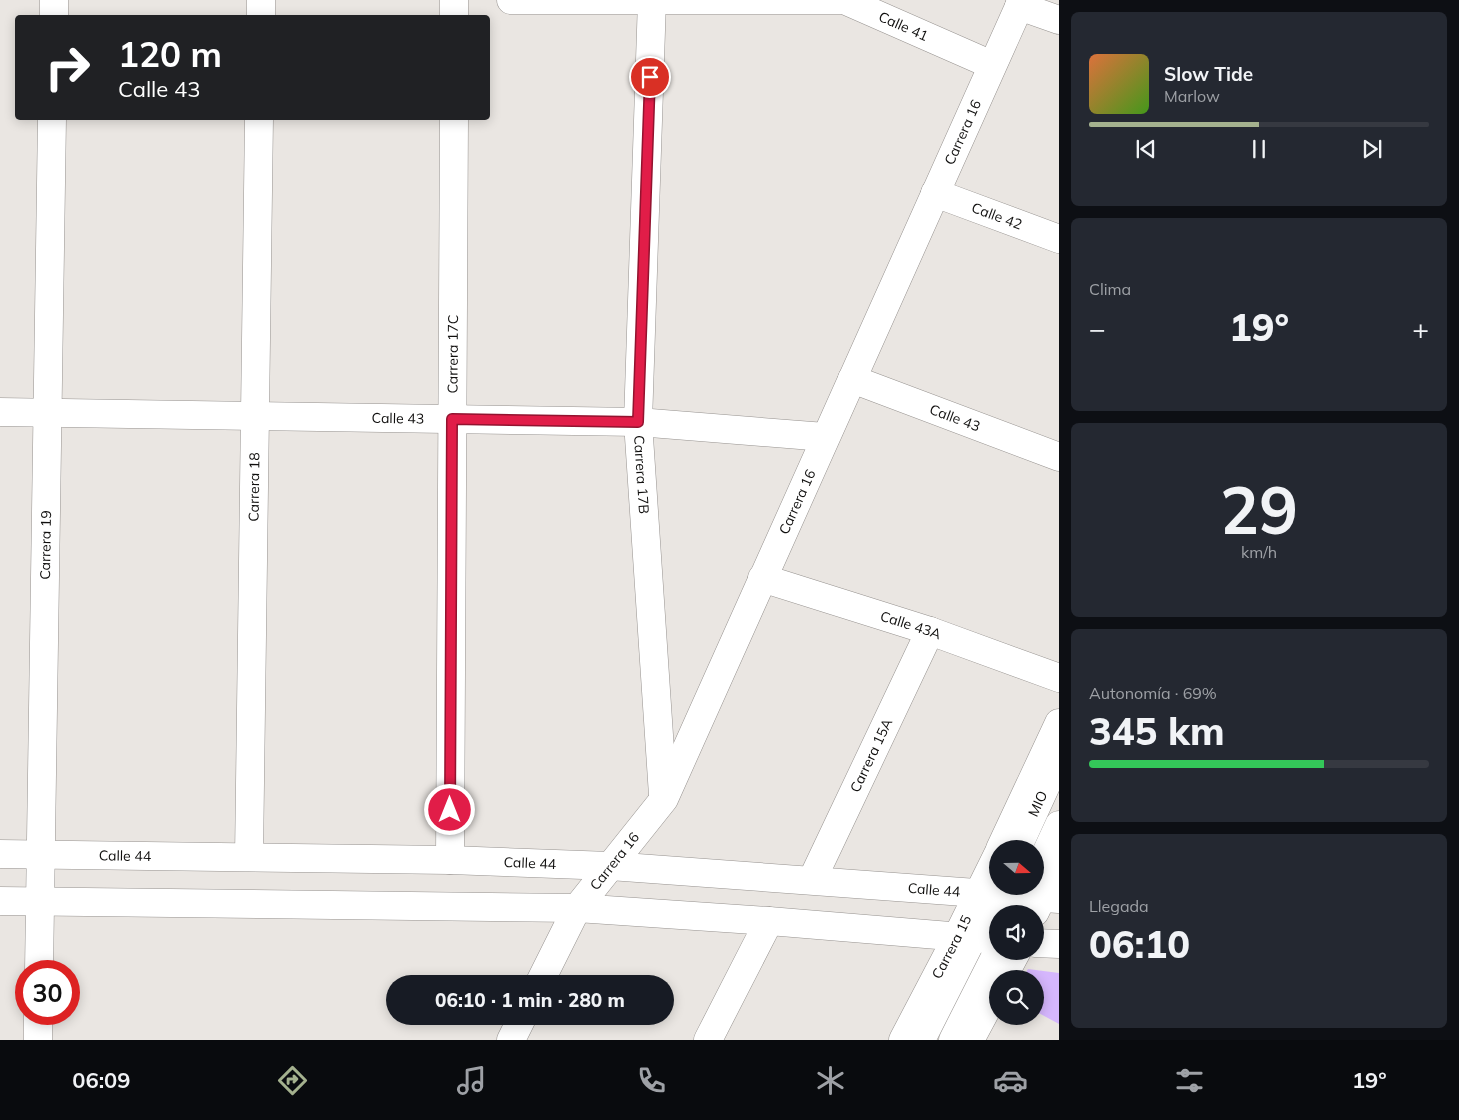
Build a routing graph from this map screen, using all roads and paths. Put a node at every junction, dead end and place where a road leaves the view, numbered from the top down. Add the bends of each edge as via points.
1 (54, 0) edge
2 (261, 0) edge
3 (454, 0) edge
4 (511, 0) edge
5 (652, 0) edge
6 (844, 0) edge
7 (1020, 3) edge
8 (54, 15) edge
9 (260, 15) edge
10 (454, 15) edge
11 (1059, 20) edge
12 (992, 65) junction
13 (52, 120) edge
14 (259, 120) edge
15 (454, 120) edge
16 (935, 193) junction
17 (1059, 239) edge
18 (852, 379) junction
19 (0, 412) edge
20 (48, 413) junction
21 (255, 416) junction
22 (452, 419) junction
23 (638, 422) junction
24 (826, 437) junction
25 (1059, 457) edge
26 (762, 578) junction
27 (930, 631) junction
28 (1059, 678) edge
29 (1059, 724) edge
30 (1059, 757) edge
31 (664, 799) junction
32 (1059, 825) edge
33 (1004, 840) edge
34 (1021, 840) edge
35 (0, 854) edge
36 (41, 854) junction
37 (249, 857) junction
38 (450, 860) junction
39 (1059, 862) edge
40 (610, 866) junction
41 (812, 880) junction
42 (989, 891) edge
43 (990, 895) edge
44 (1016, 895) edge
45 (1035, 898) edge
46 (0, 901) edge
47 (40, 902) junction
48 (577, 908) junction
49 (770, 921) junction
50 (976, 938) edge
51 (1044, 943) edge
52 (1059, 944) edge
53 (39, 960) edge
54 (993, 960) edge
55 (544, 975) edge
56 (989, 1005) edge
57 (38, 1025) edge
58 (518, 1025) edge
59 (38, 1040) edge
60 (511, 1040) edge
61 (708, 1040) edge
62 (903, 1040) edge
63 (921, 1040) edge
64 (953, 1040) edge
65 (970, 1040) edge

1 - 8 street
2 - 9 street
3 - 10 street
4 - 5 street, Calle 41
5 - 6 street, Calle 41
5 - 23 street, Carrera 17B
6 - 12 street, Calle 41
7 - 11 street
7 - 12 street, Carrera 16
12 - 16 street, Carrera 16
13 - 20 street, Carrera 19
14 - 21 street, Carrera 18
15 - 22 street, Carrera 17C
16 - 17 street, Calle 42
16 - 18 street, Carrera 16
18 - 24 street, Carrera 16
18 - 25 street, Calle 43
19 - 20 street, Calle 43
20 - 21 street, Calle 43
20 - 36 street, Carrera 19
21 - 22 street, Calle 43
21 - 37 street, Carrera 18
22 - 23 street, Calle 43
22 - 38 street, Carrera 17C
23 - 24 street, Calle 43
23 - 31 street, Carrera 17B
24 - 26 street, Carrera 16
26 - 27 street, Calle 43A
26 - 31 street, Carrera 16
27 - 28 street, Calle 43A
27 - 41 street, Carrera 15A
29 - 33 street
30 - 34 street, MIO
31 - 40 street, Carrera 16
32 - 45 street, MIO
35 - 36 street, Calle 44
36 - 37 street, Calle 44
36 - 47 street, Carrera 19
37 - 38 street, Calle 44
38 - 40 street, Calle 44
39 - 45 street
40 - 41 street, Calle 44
40 - 48 street, Carrera 16
41 - 42 street, Calle 44
43 - 50 street, Carrera 15
44 - 45 street, Calle 44
46 - 47 street
47 - 48 street
47 - 53 street, Carrera 19
48 - 49 street
48 - 55 street, Carrera 16
49 - 50 street
49 - 61 street
50 - 62 street, Carrera 15
50 - 63 street
51 - 52 street
54 - 64 street
56 - 65 street
57 - 59 street
58 - 60 street

